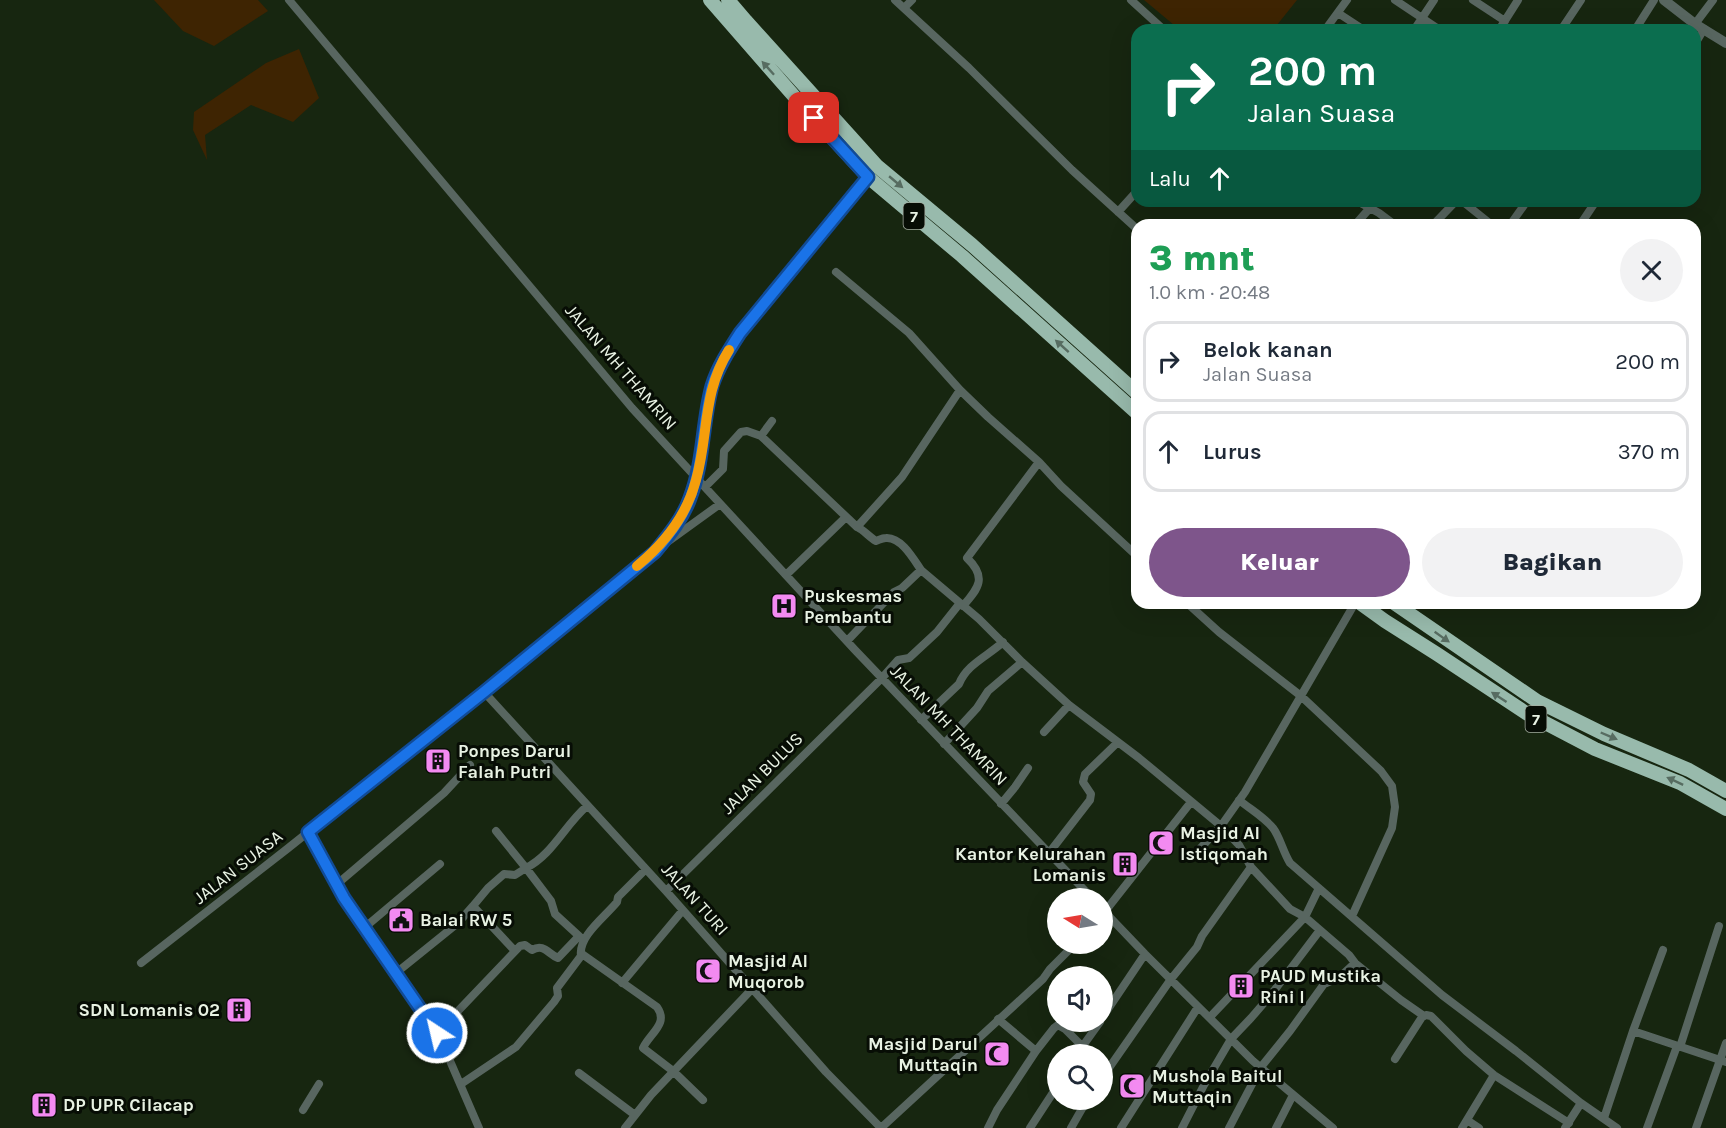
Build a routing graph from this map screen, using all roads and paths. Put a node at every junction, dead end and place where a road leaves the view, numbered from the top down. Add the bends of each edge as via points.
1 (290, 0) edge
2 (710, 0) edge
3 (728, 0) edge
4 (895, 0) edge
5 (912, 0) edge
6 (1131, 0) edge
7 (1347, 0) edge
8 (1395, 0) edge
9 (1434, 0) edge
10 (1518, 0) edge
11 (1581, 0) edge
12 (1654, 0) edge
13 (1664, 0) edge
14 (1713, 0) edge
15 (1478, 1) edge
16 (904, 8) junction
17 (1338, 13) junction
18 (1422, 18) junction
19 (1505, 21) junction
20 (1157, 24) edge
21 (1329, 24) edge
22 (1355, 24) edge
23 (1418, 24) edge
24 (1431, 24) edge
25 (1503, 24) edge
26 (1565, 24) edge
27 (1639, 24) edge
28 (1696, 24) edge
29 (1701, 25) edge
30 (1701, 28) edge
31 (1726, 43) edge
32 (873, 171) junction
33 (1131, 198) edge
34 (1366, 207) edge
35 (1450, 207) edge
36 (1470, 207) edge
37 (1369, 209) junction
38 (1118, 212) junction
39 (1360, 219) edge
40 (1387, 219) edge
41 (1439, 219) edge
42 (1484, 219) edge
43 (1131, 224) edge
44 (836, 272) dead end
45 (1090, 351) junction
46 (1080, 362) junction
47 (1131, 388) edge
48 (960, 390) junction
49 (1131, 408) edge
50 (772, 421) dead end
51 (761, 436) junction
52 (1039, 462) junction
53 (697, 478) junction
54 (705, 488) junction
55 (720, 504) junction
56 (846, 517) junction
57 (857, 527) junction
58 (1131, 550) edge
59 (655, 552) junction
60 (921, 570) junction
61 (786, 575) junction
62 (962, 604) junction
63 (1194, 609) edge
64 (1352, 609) edge
65 (1368, 609) edge
66 (1391, 609) edge
67 (1402, 609) edge
68 (1385, 621) junction
69 (847, 641) junction
70 (1003, 642) junction
71 (1476, 661) junction
72 (1022, 662) junction
73 (1466, 674) junction
74 (882, 678) junction
75 (484, 692) junction
76 (1301, 696) junction
77 (1069, 705) junction
78 (921, 720) junction
79 (1044, 732) dead end
80 (1117, 743) junction
81 (944, 744) junction
82 (470, 765) dead end
83 (1028, 768) dead end
84 (1726, 792) edge
85 (1239, 800) junction
86 (1191, 802) junction
87 (1001, 804) junction
88 (587, 806) junction
89 (1726, 809) edge
90 (1221, 826) junction
91 (496, 831) dead end
92 (308, 832) junction
93 (1196, 853) dead end
94 (1049, 854) junction
95 (440, 864) dead end
96 (1251, 867) junction
97 (526, 868) junction
98 (646, 869) junction
99 (336, 885) junction
100 (1082, 888) edge
101 (1319, 888) junction
102 (666, 891) junction
103 (1113, 900) edge
104 (473, 906) junction
105 (683, 910) junction
106 (1352, 916) junction
107 (1305, 917) junction
108 (1113, 922) edge
109 (1719, 926) dead end
110 (364, 928) junction
111 (1320, 930) junction
112 (581, 938) junction
113 (1663, 950) dead end
114 (515, 951) junction
115 (582, 954) junction
116 (1066, 954) edge
117 (1145, 954) junction
118 (141, 963) dead end
119 (1355, 963) junction
120 (396, 974) junction
121 (1171, 979) junction
122 (622, 983) junction
123 (752, 989) junction
124 (1113, 1002) edge
125 (1198, 1007) junction
126 (1424, 1016) junction
127 (1210, 1017) junction
128 (998, 1019) junction
129 (1634, 1031) junction
130 (437, 1033) junction
131 (1231, 1039) junction
132 (1726, 1043) edge
133 (1080, 1044) edge
134 (1678, 1046) junction
135 (1036, 1051) junction
136 (1395, 1059) dead end
137 (1723, 1061) edge
138 (1113, 1062) edge
139 (1261, 1067) junction
140 (673, 1071) junction
141 (579, 1073) dead end
142 (1494, 1075) junction
143 (319, 1084) dead end
144 (460, 1084) junction
145 (1293, 1095) junction
146 (703, 1100) dead end
147 (1047, 1102) edge
148 (1581, 1103) junction
149 (303, 1110) dead end
150 (1081, 1110) edge
151 (635, 1116) junction
152 (1604, 1118) junction
153 (1464, 1124) edge
154 (1324, 1125) edge
155 (1567, 1125) edge
156 (479, 1128) edge
157 (625, 1128) edge
158 (881, 1128) edge
159 (988, 1128) edge
160 (1030, 1128) edge
161 (1071, 1128) edge
162 (1121, 1128) edge
163 (1182, 1128) edge
164 (1229, 1128) edge
165 (1276, 1128) edge
166 (1333, 1128) edge
167 (1479, 1128) edge
168 (1617, 1128) edge
169 (1647, 1128) edge
170 (1696, 1128) edge

1 - 53 street, JALAN MH THAMRIN via 632,408
32 -> 2 highway, 7 via 785,87
3 - 32 highway, 7
4 - 16 street
5 - 16 street
6 - 20 street
7 - 17 street
8 - 18 street
9 - 18 street
10 - 19 street
11 - 26 street
12 - 27 street
13 - 28 street
14 - 29 street
15 - 19 street
16 - 38 street
17 - 21 street
17 - 22 street
18 - 23 street
18 - 24 street
19 - 25 street
30 - 31 street
32 -> 45 highway, 7 via 972,245
46 -> 32 highway, 7
32 - 53 street via 726,355 707,408
33 - 38 street
34 - 37 street
35 - 41 street
36 - 42 street
37 - 39 street
37 - 40 street
38 - 43 street
44 - 48 street via 909,333
45 - 46 highway
45 - 47 highway, 7
46 - 49 highway, 7
48 - 52 street
48 - 57 street via 902,477
50 - 51 street
51 - 54 street via 744,431 739,434 724,451 722,472
51 - 56 street
52 - 58 street
52 - 62 street, JALAN BULUS via 968,558 979,573 979,582
53 - 54 street, JALAN MH THAMRIN
53 - 59 street via 680,518
54 - 55 street, JALAN MH THAMRIN
55 - 59 street, JALAN SUASA
55 - 61 street, JALAN MH THAMRIN
56 - 57 street
56 - 61 street
57 - 60 street via 876,541 897,541
59 - 75 street, JALAN SUASA
60 - 62 street
60 - 69 street
61 - 69 street, JALAN MH THAMRIN
62 - 70 street
62 - 74 street, JALAN BULUS via 942,628 909,658 898,660
63 - 76 street
64 - 76 street
65 - 68 highway, 7
66 - 68 highway
67 -> 71 highway, 7
68 - 73 highway, 7
69 - 74 street, JALAN MH THAMRIN
70 - 72 street
70 - 78 street via 980,659
71 - 73 highway
71 -> 84 highway, 7 via 1570,719 1689,771
72 - 77 street
72 - 81 street via 988,691
89 -> 73 highway, 7 via 1680,783 1553,728
74 - 78 street, JALAN MH THAMRIN
74 - 102 street, JALAN BULUS
75 - 88 street, JALAN TURI
75 - 92 street, JALAN SUASA
76 - 85 street
76 - 106 street via 1370,760 1392,786 1392,828
77 - 79 street
77 - 80 street
78 - 81 street, JALAN MH THAMRIN
80 - 86 street
80 - 94 street via 1085,774 1083,782 1091,794 1090,800
81 - 87 street, JALAN MH THAMRIN
82 - 99 street via 444,793
83 - 87 street
85 - 90 street
85 - 101 street via 1274,829 1290,863
86 - 90 street
86 - 103 street
87 - 94 street, JALAN MH THAMRIN
88 - 97 street via 546,854
88 - 98 street, JALAN TURI
90 - 93 street
90 - 96 street via 1239,845
91 - 97 street
92 - 99 street
92 - 118 street, JALAN SUASA
94 - 100 street, JALAN MH THAMRIN
95 - 110 street
96 - 107 street via 1285,904
96 - 121 street
97 - 104 street via 515,875 504,874
97 - 112 street via 551,902 555,914
98 - 102 street, JALAN TURI
98 - 112 street
99 - 110 street
101 - 106 street
101 - 107 street
102 - 105 street, JALAN TURI
104 - 114 street
104 - 120 street
105 - 122 street
105 - 123 street, JALAN TURI
106 - 148 street via 1442,995
107 - 111 street
107 - 127 street
108 - 117 street
109 - 134 street
110 - 120 street
111 - 119 street
111 - 131 street via 1258,1011
112 - 114 street via 558,958 539,947 530,950 523,945
112 - 115 street
113 - 129 street
114 - 130 street
115 - 122 street
115 - 144 street via 557,988 554,1002 522,1041
116 - 128 street
117 - 121 street
117 - 124 street
119 - 126 street
119 - 139 street via 1340,977 1324,984
120 - 130 street
121 - 125 street
121 - 138 street
122 - 140 street via 661,1013 662,1020 643,1048
123 - 140 street
123 - 158 street, JALAN TURI
125 - 127 street
125 - 162 street
126 - 136 street
126 - 142 street via 1436,1020
127 - 131 street
128 - 135 street
128 - 158 street
129 - 134 street
129 - 152 street
130 - 144 street
131 - 139 street
131 - 163 street
132 - 137 street
133 - 135 street via 1058,1025
134 - 137 street
134 - 169 street
135 - 159 street
137 - 170 street
139 - 145 street
139 - 164 street
140 - 146 street
140 - 151 street
141 - 151 street
142 - 153 street
142 - 155 street
143 - 149 street
144 - 156 street
145 - 154 street
145 - 165 street
147 - 160 street
148 - 152 street
148 - 155 street
150 - 161 street
151 - 157 street
152 - 168 street
153 - 167 street
154 - 166 street

